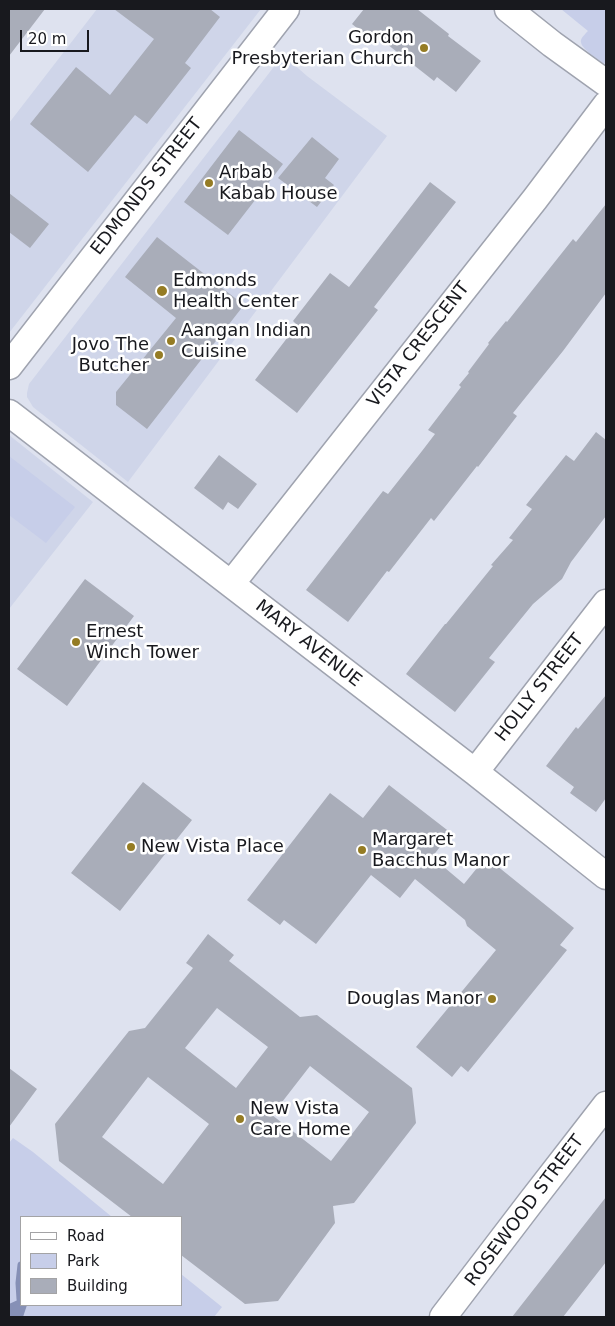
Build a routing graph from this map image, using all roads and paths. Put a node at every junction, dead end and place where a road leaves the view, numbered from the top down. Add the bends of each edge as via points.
1 (286, 9) edge
2 (508, 9) edge
3 (606, 83) edge
4 (606, 105) edge
5 (9, 366) edge
6 (9, 413) edge
7 (231, 584) junction
8 (606, 603) edge
9 (475, 772) junction
10 (606, 876) edge
11 (606, 1104) edge
12 (443, 1317) edge

1 - 5 street, EDMONDS STREET
2 - 3 street
4 - 7 street, VISTA CRESCENT
6 - 7 street, MARY AVENUE
7 - 9 street, MARY AVENUE
8 - 9 street, HOLLY STREET
9 - 10 street, MARY AVENUE
11 - 12 street, ROSEWOOD STREET

